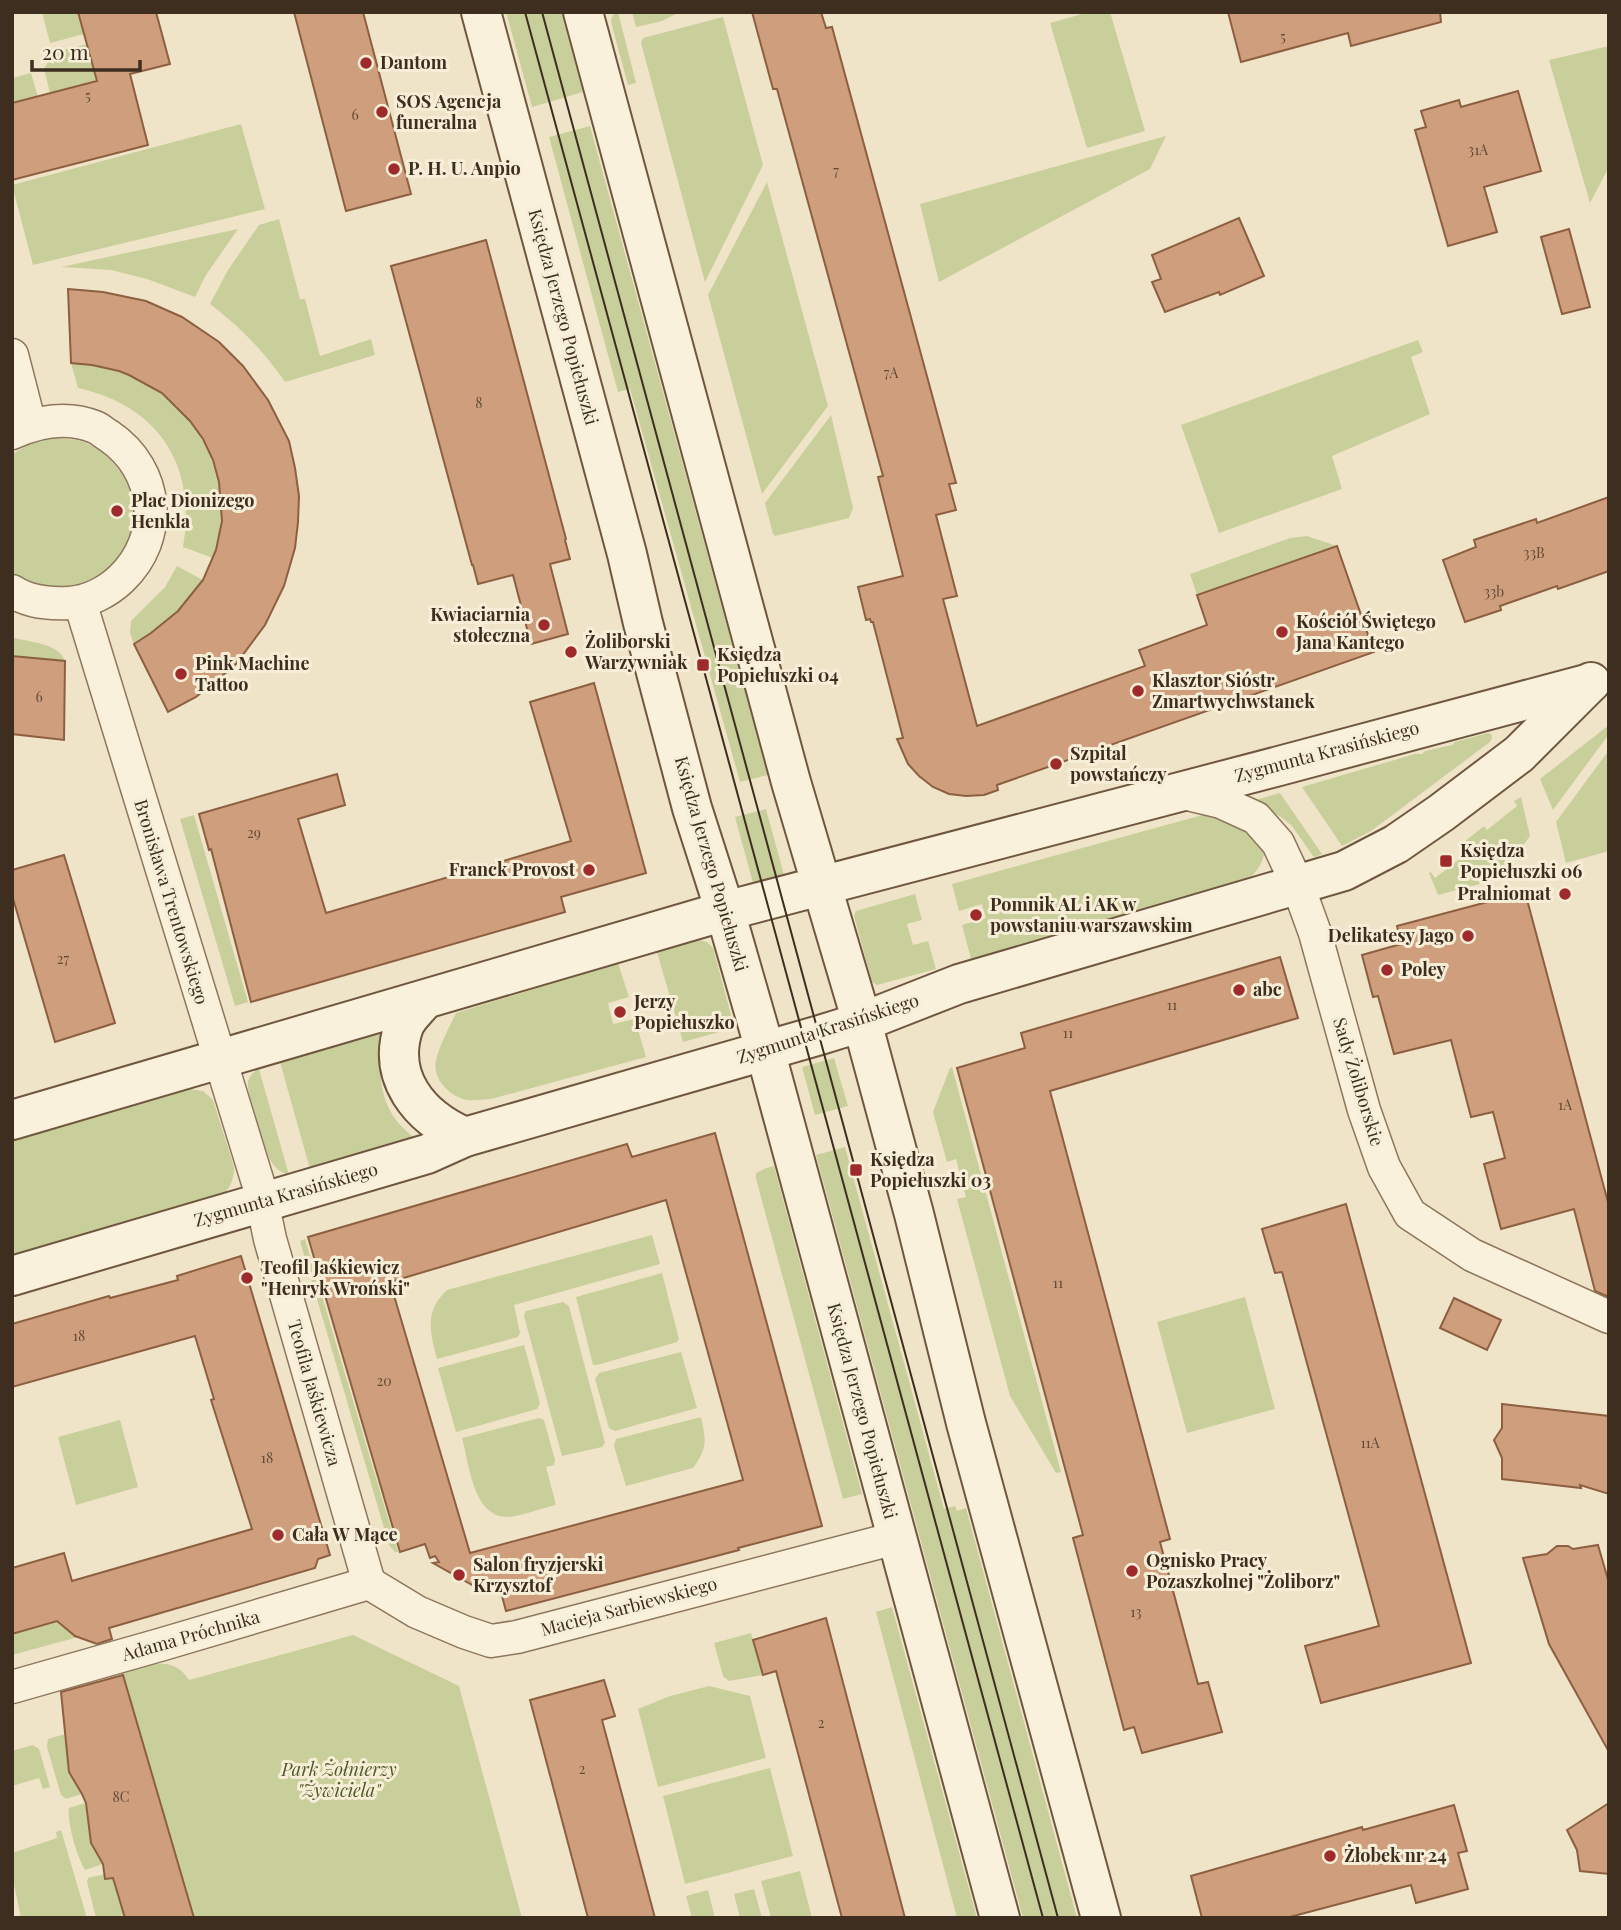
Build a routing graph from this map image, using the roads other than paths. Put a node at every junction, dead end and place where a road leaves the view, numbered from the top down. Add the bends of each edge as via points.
1 (481, 12) edge
2 (583, 12) edge
3 (12, 355) edge
4 (21, 429) edge
5 (12, 591) edge
6 (80, 602) junction
7 (1600, 680) edge
8 (1179, 792) junction
9 (822, 886) junction
10 (1298, 886) junction
11 (725, 911) junction
12 (424, 1000) junction
13 (862, 1022) junction
14 (765, 1050) junction
15 (220, 1059) junction
16 (12, 1120) edge
17 (465, 1137) junction
18 (262, 1202) junction
19 (12, 1276) edge
20 (1609, 1318) edge
21 (896, 1538) junction
22 (369, 1583) junction
23 (12, 1687) edge
24 (1000, 1918) edge
25 (1101, 1918) edge

1 - 11 main road, Księdza Jerzego Popiełuszki via 646,636
2 - 9 main road
3 - 4 street
4 - 6 street via 63,420 95,427 123,446 142,472 151,504 148,537 134,567 110,590
5 - 6 street via 48,604
6 - 15 street, Bronisława Trentowskiego
7 - 8 main road, Zygmunta Krasińskiego
7 - 10 main road, Zygmunta Krasińskiego via 1519,754 1396,844 1344,871
8 - 9 main road, Zygmunta Krasińskiego
8 - 10 street, Sady Żoliborskie via 1221,802 1256,818 1278,844
9 - 11 main road, Zygmunta Krasińskiego
9 - 13 main road
10 - 13 main road, Zygmunta Krasińskiego via 959,984
10 - 20 street, Sady Żoliborskie via 1364,1110 1384,1167 1410,1214 1472,1255
11 - 12 main road, Zygmunta Krasińskiego
11 - 14 main road, Księdza Jerzego Popiełuszki
12 - 15 main road, Zygmunta Krasińskiego
12 - 17 main road via 405,1023 399,1065 406,1088 421,1107
13 - 14 main road, Zygmunta Krasińskiego
13 - 25 main road
14 - 17 main road, Zygmunta Krasińskiego
14 - 21 main road, Księdza Jerzego Popiełuszki
15 - 16 main road, Zygmunta Krasińskiego
15 - 18 street, Bronisława Trentowskiego
17 - 18 main road, Zygmunta Krasińskiego via 427,1154
18 - 19 main road, Zygmunta Krasińskiego
18 - 22 street, Teofila Jaśkiewicza
21 - 22 street, Macieja Sarbiewskiego via 491,1640 417,1612
21 - 24 main road, Księdza Jerzego Popiełuszki
22 - 23 street, Adama Próchnika

